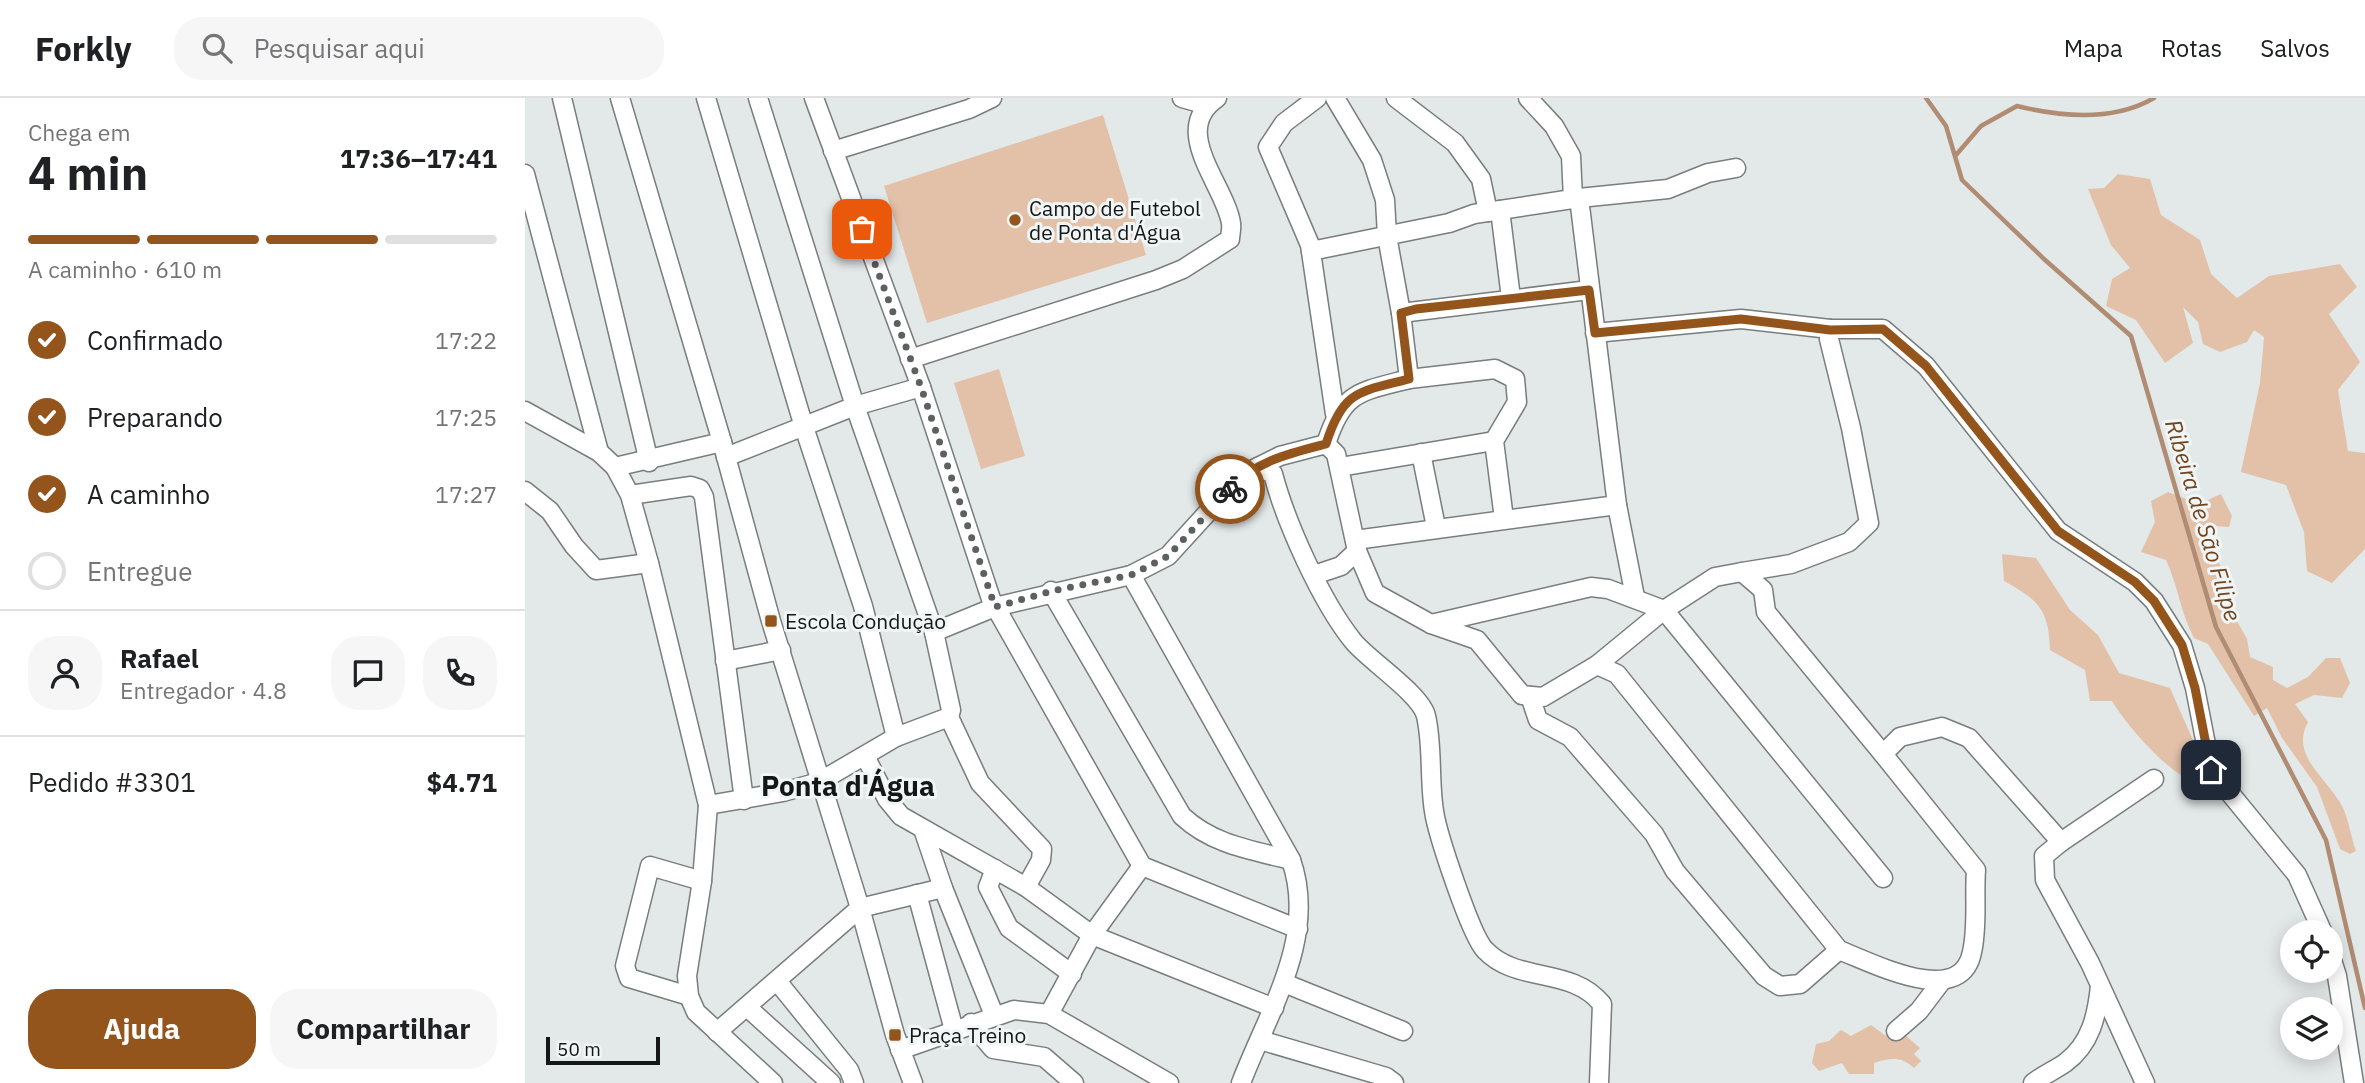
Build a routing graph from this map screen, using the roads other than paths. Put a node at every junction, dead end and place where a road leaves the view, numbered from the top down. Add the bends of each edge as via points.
1 (562, 98) edge
2 (620, 98) edge
3 (706, 98) edge
4 (758, 98) edge
5 (814, 98) edge
6 (992, 98) edge
7 (1182, 98) edge
8 (1317, 98) edge
9 (1335, 98) edge
10 (1397, 98) edge
11 (1528, 98) edge
12 (1212, 101) edge
13 (833, 151) junction
14 (1736, 168) dead end
15 (525, 174) edge
16 (1576, 198) junction
17 (1494, 211) junction
18 (1387, 236) junction
19 (1311, 251) junction
20 (1589, 290) junction
21 (1511, 299) junction
22 (1401, 313) junction
23 (1830, 330) junction
24 (1595, 333) junction
25 (910, 359) junction
26 (1409, 379) junction
27 (921, 387) junction
28 (855, 406) junction
29 (525, 411) edge
30 (1335, 414) junction
31 (804, 427) junction
32 (1494, 440) junction
33 (1326, 444) junction
34 (724, 449) junction
35 (599, 452) junction
36 (1421, 453) junction
37 (649, 461) junction
38 (615, 467) junction
39 (1258, 467) junction
40 (1340, 467) junction
41 (525, 491) edge
42 (629, 495) junction
43 (1617, 505) junction
44 (1504, 519) junction
45 (1436, 527) junction
46 (1356, 545) junction
47 (649, 563) junction
48 (1742, 572) junction
49 (1131, 575) junction
50 (1314, 575) junction
51 (1052, 591) junction
52 (1635, 597) junction
53 (995, 607) junction
54 (1664, 610) junction
55 (1431, 624) junction
56 (934, 632) junction
57 (781, 650) junction
58 (725, 662) junction
59 (1597, 665) junction
60 (1530, 696) junction
61 (949, 717) junction
62 (896, 737) junction
63 (1883, 754) junction
64 (865, 756) junction
65 (2154, 779) dead end
66 (820, 782) junction
67 (744, 800) junction
68 (708, 805) junction
69 (923, 829) junction
70 (2060, 842) junction
71 (1291, 860) junction
72 (1142, 866) junction
73 (995, 869) junction
74 (1883, 878) dead end
75 (702, 881) junction
76 (1026, 887) junction
77 (943, 888) junction
78 (917, 894) junction
79 (860, 908) junction
80 (2317, 920) edge
81 (1298, 929) junction
82 (1092, 935) junction
83 (1839, 950) junction
84 (1072, 974) junction
85 (777, 981) junction
86 (1941, 982) junction
87 (1285, 983) junction
88 (2338, 983) edge
89 (2100, 986) junction
90 (689, 996) junction
91 (747, 1007) junction
92 (1274, 1008) junction
93 (1049, 1014) junction
94 (994, 1015) junction
95 (971, 1023) junction
96 (954, 1030) junction
97 (1403, 1031) dead end
98 (1896, 1031) dead end
99 (717, 1032) junction
100 (1260, 1040) junction
101 (900, 1050) junction
102 (909, 1080) edge
103 (773, 1083) edge
104 (831, 1083) edge
105 (855, 1083) edge
106 (1074, 1083) edge
107 (1169, 1083) edge
108 (1241, 1083) edge
109 (1394, 1083) edge
110 (1599, 1083) edge
111 (2033, 1083) edge
112 (2145, 1083) edge
113 (2354, 1083) edge

1 - 37 street
2 - 34 street
3 - 31 street
4 - 28 street
5 - 13 street
6 - 13 street
7 - 12 street
8 - 19 street via 1284,123 1268,147
9 - 18 street via 1372,160 1385,200
10 - 17 street via 1455,143 1481,179
11 - 16 street via 1554,126 1571,156
12 - 25 street via 1199,120 1198,140 1232,224 1230,239 1183,270
13 - 25 street
14 - 16 street via 1668,189
15 - 35 street
16 - 17 street
16 - 20 street
17 - 18 street
17 - 21 street
18 - 19 street
18 - 22 street
19 - 30 street
20 - 21 street
20 - 24 street
21 - 22 street
22 - 26 street
23 - 24 street via 1741,319
23 - 48 street via 1869,523 1849,542 1791,564
23 - 80 street via 1883,329 1926,366 2058,531 2135,582 2154,601 2182,645 2211,770 2297,874
24 - 43 street
25 - 27 street
26 - 30 street via 1361,391
26 - 32 street via 1495,369 1515,379 1517,402
27 - 28 street
27 - 53 street
28 - 31 street
28 - 56 street
29 - 35 street
30 - 33 street
31 - 34 street
31 - 62 street via 863,606
32 - 36 street
32 - 44 street
33 - 39 street
33 - 40 street
34 - 37 street
34 - 57 street
35 - 38 street
36 - 40 street
36 - 45 street
37 - 38 street
38 - 42 street
39 - 49 street via 1240,477 1168,556
39 - 50 street via 1273,474
40 - 46 street
41 - 47 street via 551,511 596,570
42 - 47 street
42 - 58 street via 691,486 700,489
43 - 44 street
43 - 52 street
44 - 45 street
45 - 46 street
46 - 50 street via 1341,566
46 - 55 street via 1375,593
47 - 68 street
48 - 54 street via 1715,577
48 - 63 street via 1763,590 1766,612
49 - 51 street
49 - 71 street
50 - 110 street via 1354,643 1379,662 1426,713 1434,814 1459,896 1484,950 1515,970 1574,982 1591,990 1602,1004
51 - 53 street
51 - 71 street via 1182,817 1220,842
52 - 54 street
52 - 55 street via 1591,587
53 - 56 street
53 - 72 street
54 - 59 street
54 - 74 street
55 - 60 street via 1477,640 1522,695
56 - 61 street
57 - 58 street
57 - 66 street
58 - 67 street
59 - 60 street via 1543,697
59 - 83 street via 1617,674
60 - 83 street via 1538,720 1570,737 1654,834 1675,871 1764,976 1780,986 1800,984
61 - 62 street
61 - 76 street via 979,783 1042,849
62 - 64 street
63 - 70 street via 1900,737 1942,727 1969,738
63 - 86 street via 1976,870 1972,954 1961,973
64 - 66 street
64 - 69 street via 887,799 901,816
65 - 70 street
66 - 67 street
66 - 79 street
67 - 68 street
68 - 75 street
69 - 73 street
69 - 77 street
70 - 89 street via 2043,856 2045,880
71 - 81 street via 1300,884
72 - 81 street
72 - 82 street
73 - 76 street
73 - 84 street via 988,887 1009,928
75 - 90 street via 687,976
75 - 90 street via 650,866 625,966 629,978
76 - 82 street
77 - 78 street
77 - 94 street
78 - 79 street
78 - 96 street
79 - 85 street
79 - 101 street
81 - 87 street
82 - 84 street
82 - 92 street
83 - 86 street via 1883,971
84 - 93 street
85 - 91 street
85 - 105 street
86 - 98 street
87 - 92 street
87 - 97 street
88 - 113 street
89 - 111 street via 2088,1039 2067,1061
89 - 112 street
90 - 99 street via 697,1012
91 - 99 street
91 - 104 street
92 - 100 street
93 - 94 street via 1014,1010
93 - 107 street
94 - 95 street
95 - 96 street
95 - 106 street via 993,1049 1044,1057
96 - 101 street
99 - 103 street
100 - 108 street
100 - 109 street
101 - 102 street

